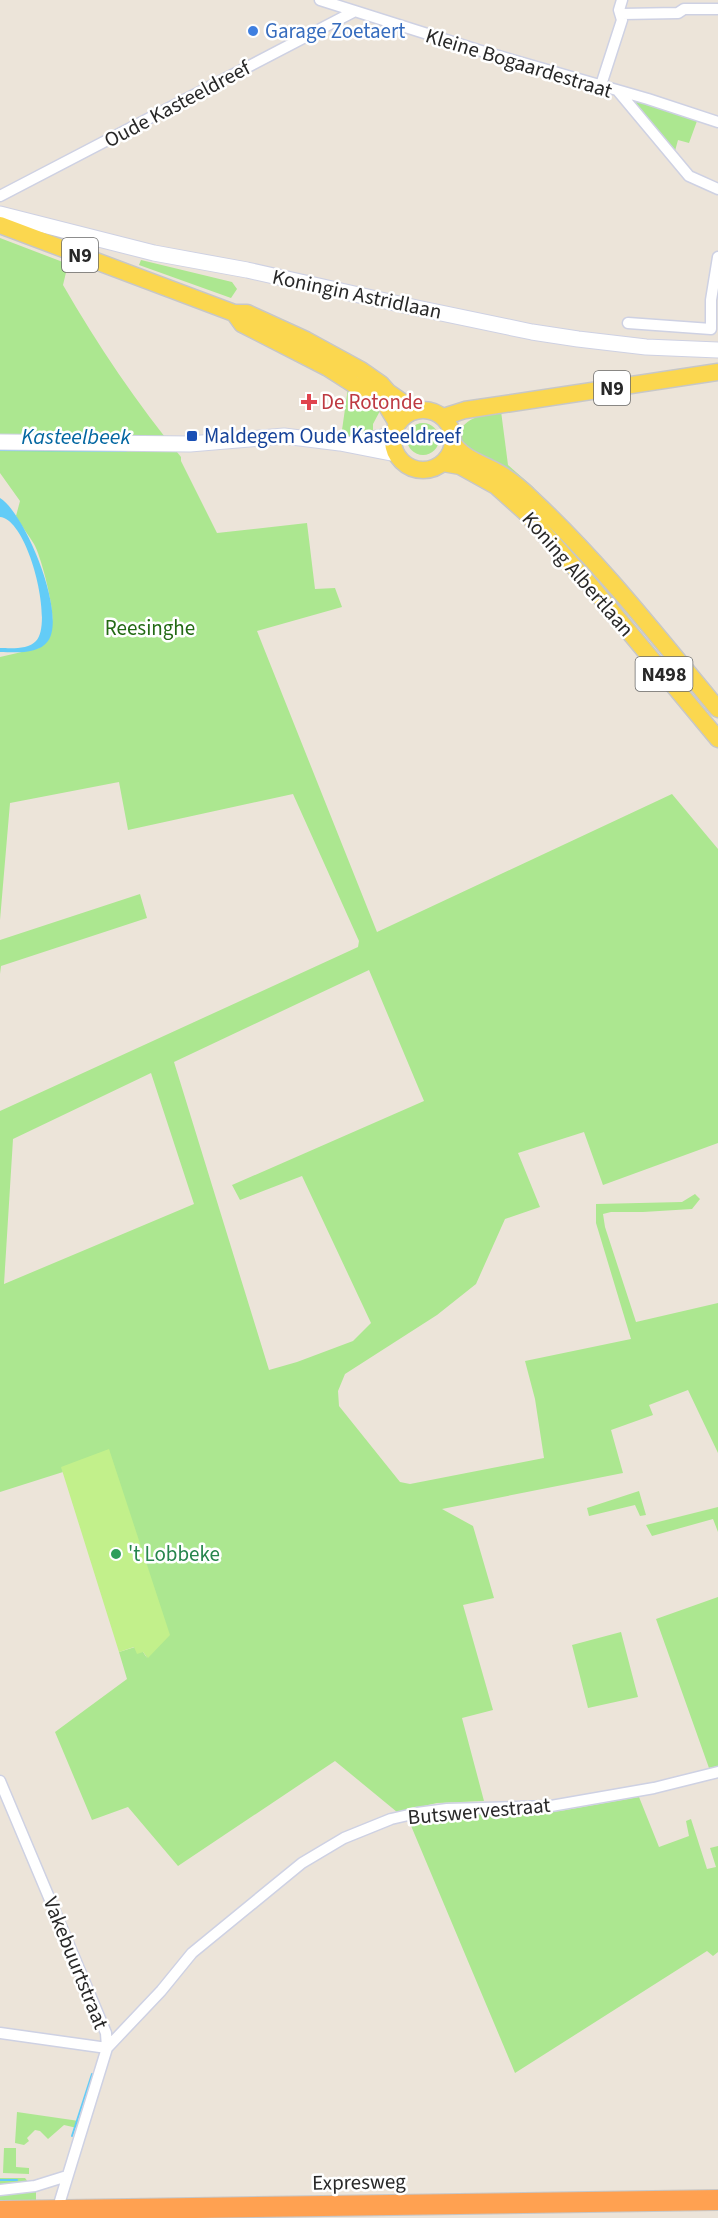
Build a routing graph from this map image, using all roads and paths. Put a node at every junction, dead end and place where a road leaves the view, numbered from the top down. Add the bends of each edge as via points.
1 (320, 0) edge
2 (622, 0) edge
3 (718, 9) edge
4 (355, 11) junction
5 (622, 14) junction
6 (601, 85) junction
7 (618, 91) junction
8 (718, 122) edge
9 (718, 189) edge
10 (0, 196) edge
11 (0, 214) edge
12 (0, 225) edge
13 (718, 257) edge
14 (234, 313) junction
15 (628, 323) dead end
16 (715, 329) edge
17 (718, 350) edge
18 (718, 372) edge
19 (414, 410) junction
20 (395, 428) junction
21 (450, 430) junction
22 (0, 442) edge
23 (340, 443) junction
24 (396, 454) junction
25 (443, 462) junction
26 (718, 709) edge
27 (718, 739) edge
28 (718, 1772) edge
29 (0, 1781) edge
30 (0, 2033) edge
31 (107, 2048) junction
32 (67, 2176) junction
33 (0, 2190) edge
34 (718, 2200) edge
35 (0, 2211) edge
36 (56, 2214) edge

1 - 4 street, Kleine Bogaardestraat
2 - 5 street
3 - 5 street
4 - 6 street, Kleine Bogaardestraat
4 - 10 street, Oude Kasteeldreef
5 - 6 street
6 - 7 street, Kleine Bogaardestraat
7 - 8 street
7 - 9 street, Kleine Bogaardestraat via 689,176
11 - 17 main road, Koningin Astridlaan via 154,253 532,332 646,347
12 - 14 main road, N9
13 - 16 street via 711,300
14 - 19 main road, N9 via 246,313 306,340 361,370
14 - 20 main road, N9 via 242,324 328,368 386,405
15 - 16 street
18 - 21 main road, N9 via 494,406
19 - 20 main road via 402,417
19 - 21 main road via 431,410
20 - 23 main road via 382,438
20 - 24 main road
21 - 25 main road via 448,457
21 - 26 main road, Koning Albertlaan / N498 via 461,453 514,483 561,527
22 - 23 main road via 190,444 284,436
23 - 24 main road
24 - 25 main road via 406,465 421,470
25 - 27 main road, Koning Albertlaan / N498 via 460,466 496,486 525,512
28 - 31 street, Butswervestraat via 551,1806 417,1813 344,1838 302,1863 192,1953
29 - 31 street, Vakebuurtstraat via 106,2033
30 - 31 street
31 - 32 street, Vakebuurtstraat
32 - 33 street via 35,2186
32 - 36 street, Vakebuurtstraat
34 - 36 highway, Expresweg
35 - 36 highway, Expresweg

